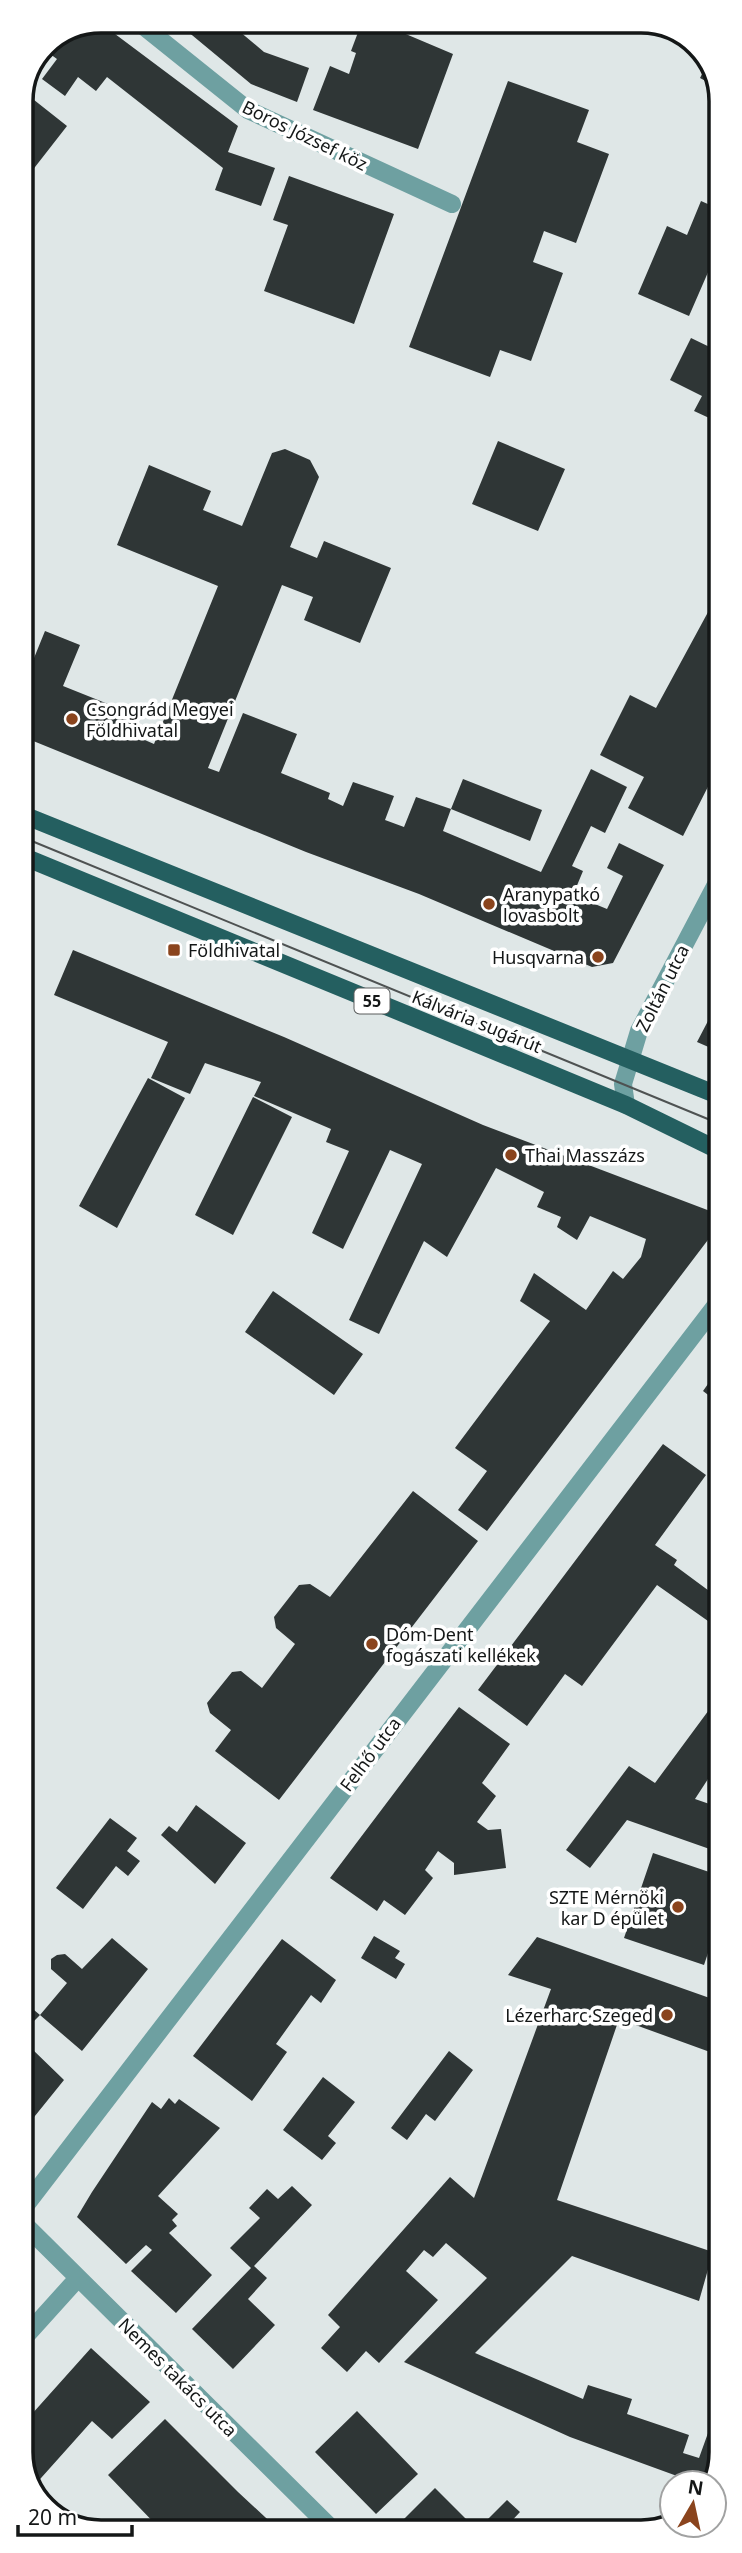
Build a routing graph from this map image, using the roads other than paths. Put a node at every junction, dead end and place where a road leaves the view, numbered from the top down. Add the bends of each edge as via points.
1 (152, 33) edge
2 (452, 204) dead end
3 (33, 818) edge
4 (33, 861) edge
5 (709, 898) edge
6 (630, 1059) junction
7 (709, 1091) edge
8 (626, 1105) junction
9 (709, 1146) edge
10 (709, 1314) edge
11 (33, 2196) edge
12 (33, 2233) edge
13 (78, 2278) junction
14 (33, 2328) edge
15 (323, 2520) edge

1 - 2 street, Boros József köz via 248,110
3 - 6 main road, Kálvária sugárút / 55
4 - 8 main road, Kálvária sugárút / 55
5 - 6 street, Zoltán utca via 639,1031
6 - 7 main road, Kálvária sugárút / 55
6 - 8 street, Zoltán utca via 623,1084
8 - 9 main road, Kálvária sugárút / 55
10 - 11 street, Felhő utca
12 - 13 street, Nemes takács utca
13 - 14 street
13 - 15 street, Nemes takács utca

